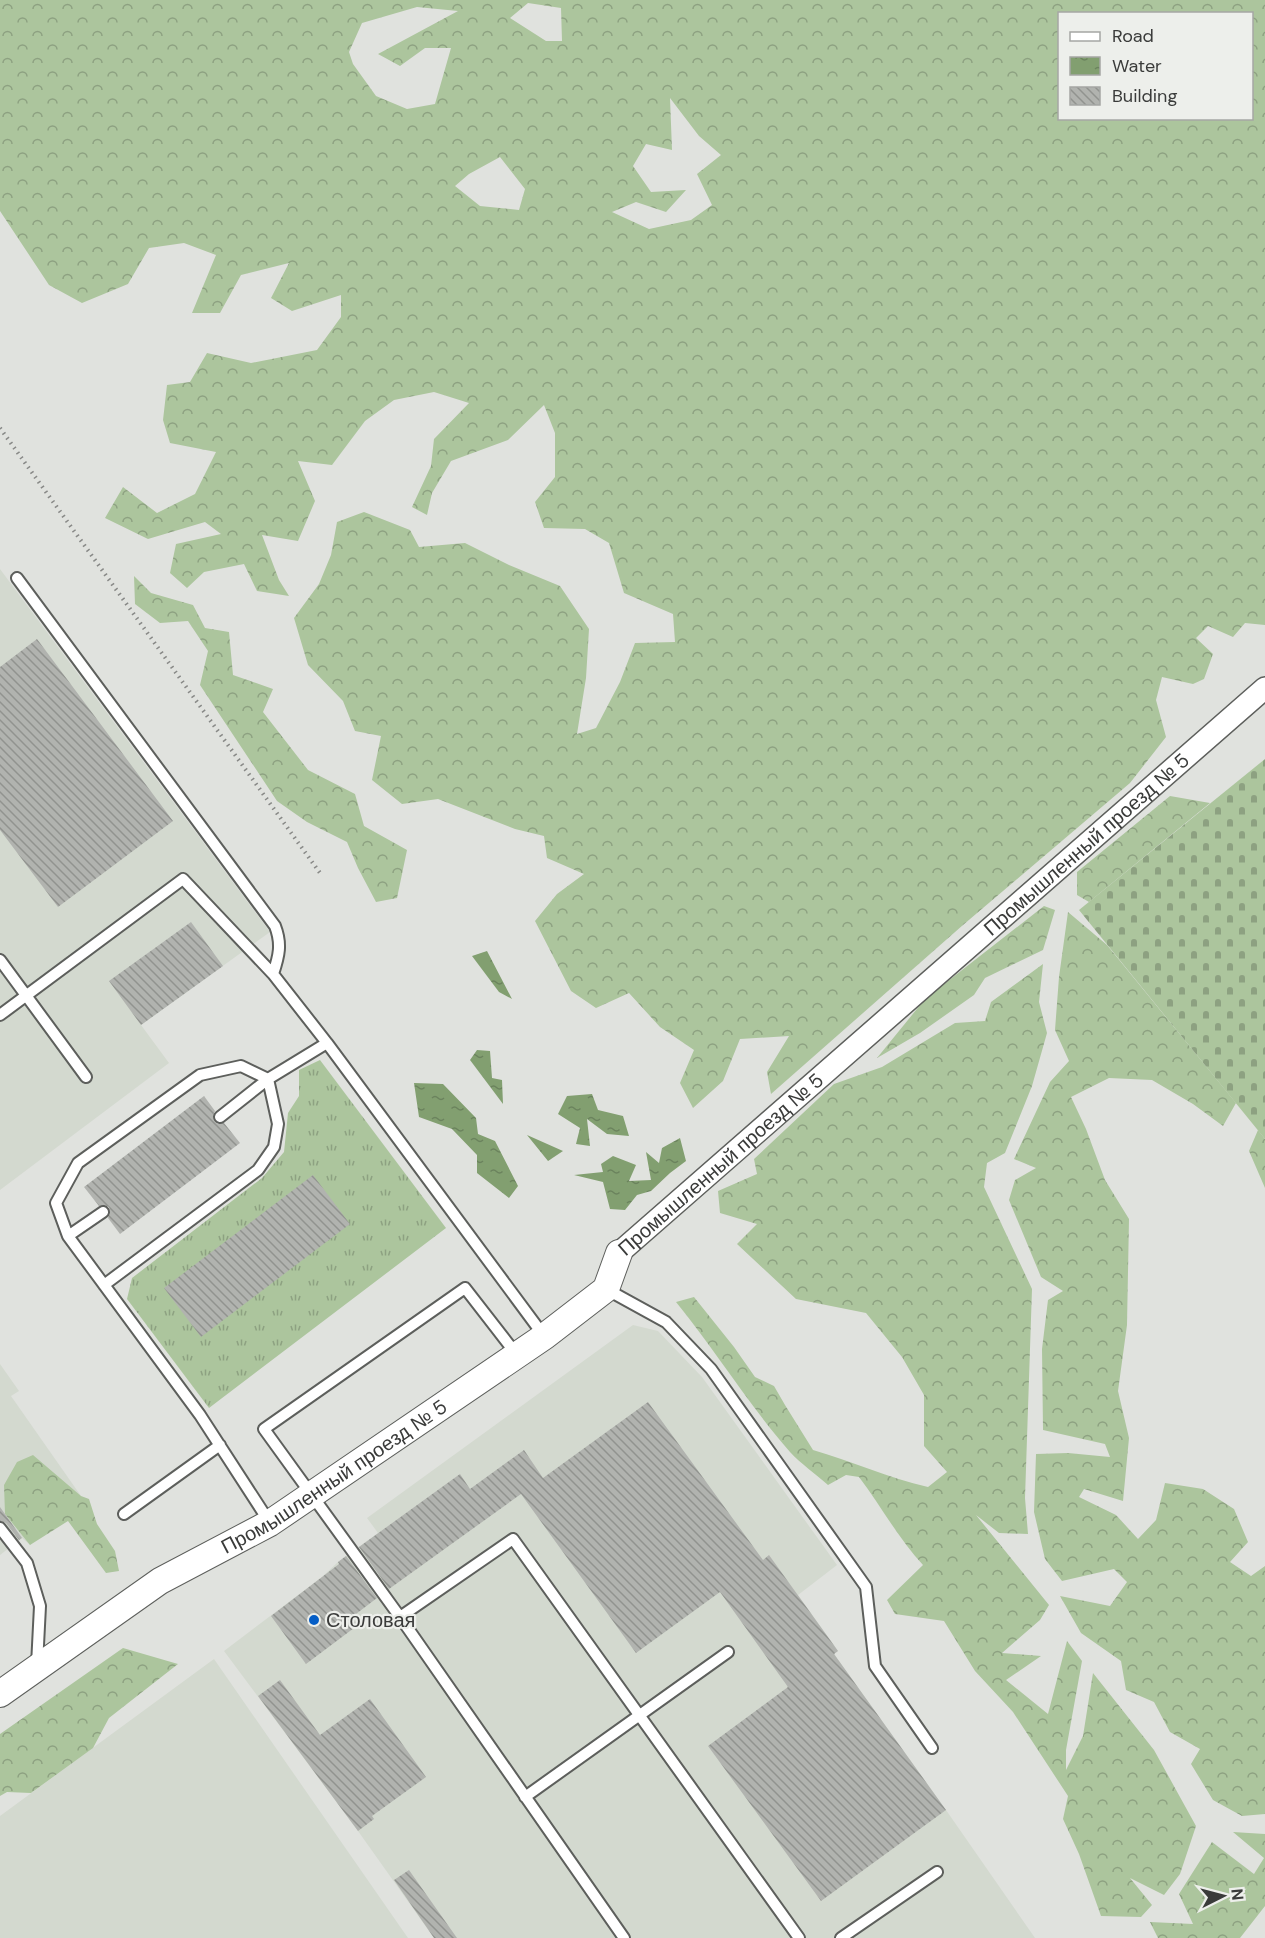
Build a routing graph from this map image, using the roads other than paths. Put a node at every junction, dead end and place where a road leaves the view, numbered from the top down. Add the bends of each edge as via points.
1 (17, 578) dead end
2 (1265, 688) edge
3 (0, 960) edge
4 (273, 974) junction
5 (26, 996) junction
6 (0, 1015) edge
7 (327, 1043) junction
8 (86, 1077) dead end
9 (268, 1079) junction
10 (220, 1117) dead end
11 (103, 1212) dead end
12 (68, 1236) junction
13 (619, 1253) joint
14 (104, 1285) junction
15 (606, 1289) junction
16 (545, 1336) junction
17 (517, 1356) junction
18 (220, 1445) junction
19 (311, 1495) junction
20 (124, 1514) dead end
21 (270, 1523) junction
22 (0, 1528) edge
23 (400, 1617) junction
24 (728, 1652) dead end
25 (37, 1668) junction
26 (0, 1694) edge
27 (640, 1716) junction
28 (932, 1748) dead end
29 (525, 1797) junction
30 (937, 1872) dead end
31 (624, 1938) edge
32 (799, 1938) edge
33 (841, 1938) edge

1 - 4 lane via 275,926 280,952
2 - 13 street, Промышленный проезд № 5
3 - 5 lane
4 - 5 lane via 183,879
4 - 7 lane
5 - 6 lane
5 - 8 lane
7 - 9 lane
7 - 16 lane
9 - 10 lane
9 - 12 lane via 241,1066 200,1075 78,1163 56,1203
9 - 14 lane via 278,1124 274,1148 258,1170
11 - 12 lane
12 - 14 lane
13 - 15 street, Промышленный проезд № 5
14 - 18 lane
15 - 16 street, Промышленный проезд № 5
15 - 28 lane via 666,1322 711,1369 826,1530 866,1587 875,1666
16 - 17 street, Промышленный проезд № 5
17 - 19 street, Промышленный проезд № 5
17 - 19 lane via 465,1288 264,1429
18 - 20 lane
18 - 21 lane
19 - 21 street, Промышленный проезд № 5
19 - 23 lane
21 - 25 street, Промышленный проезд № 5 via 160,1581
22 - 25 lane via 27,1563 40,1606
23 - 27 lane via 513,1539
23 - 29 lane
24 - 27 lane
25 - 26 street, Промышленный проезд № 5
27 - 29 lane
27 - 32 lane
29 - 31 lane
30 - 33 lane

